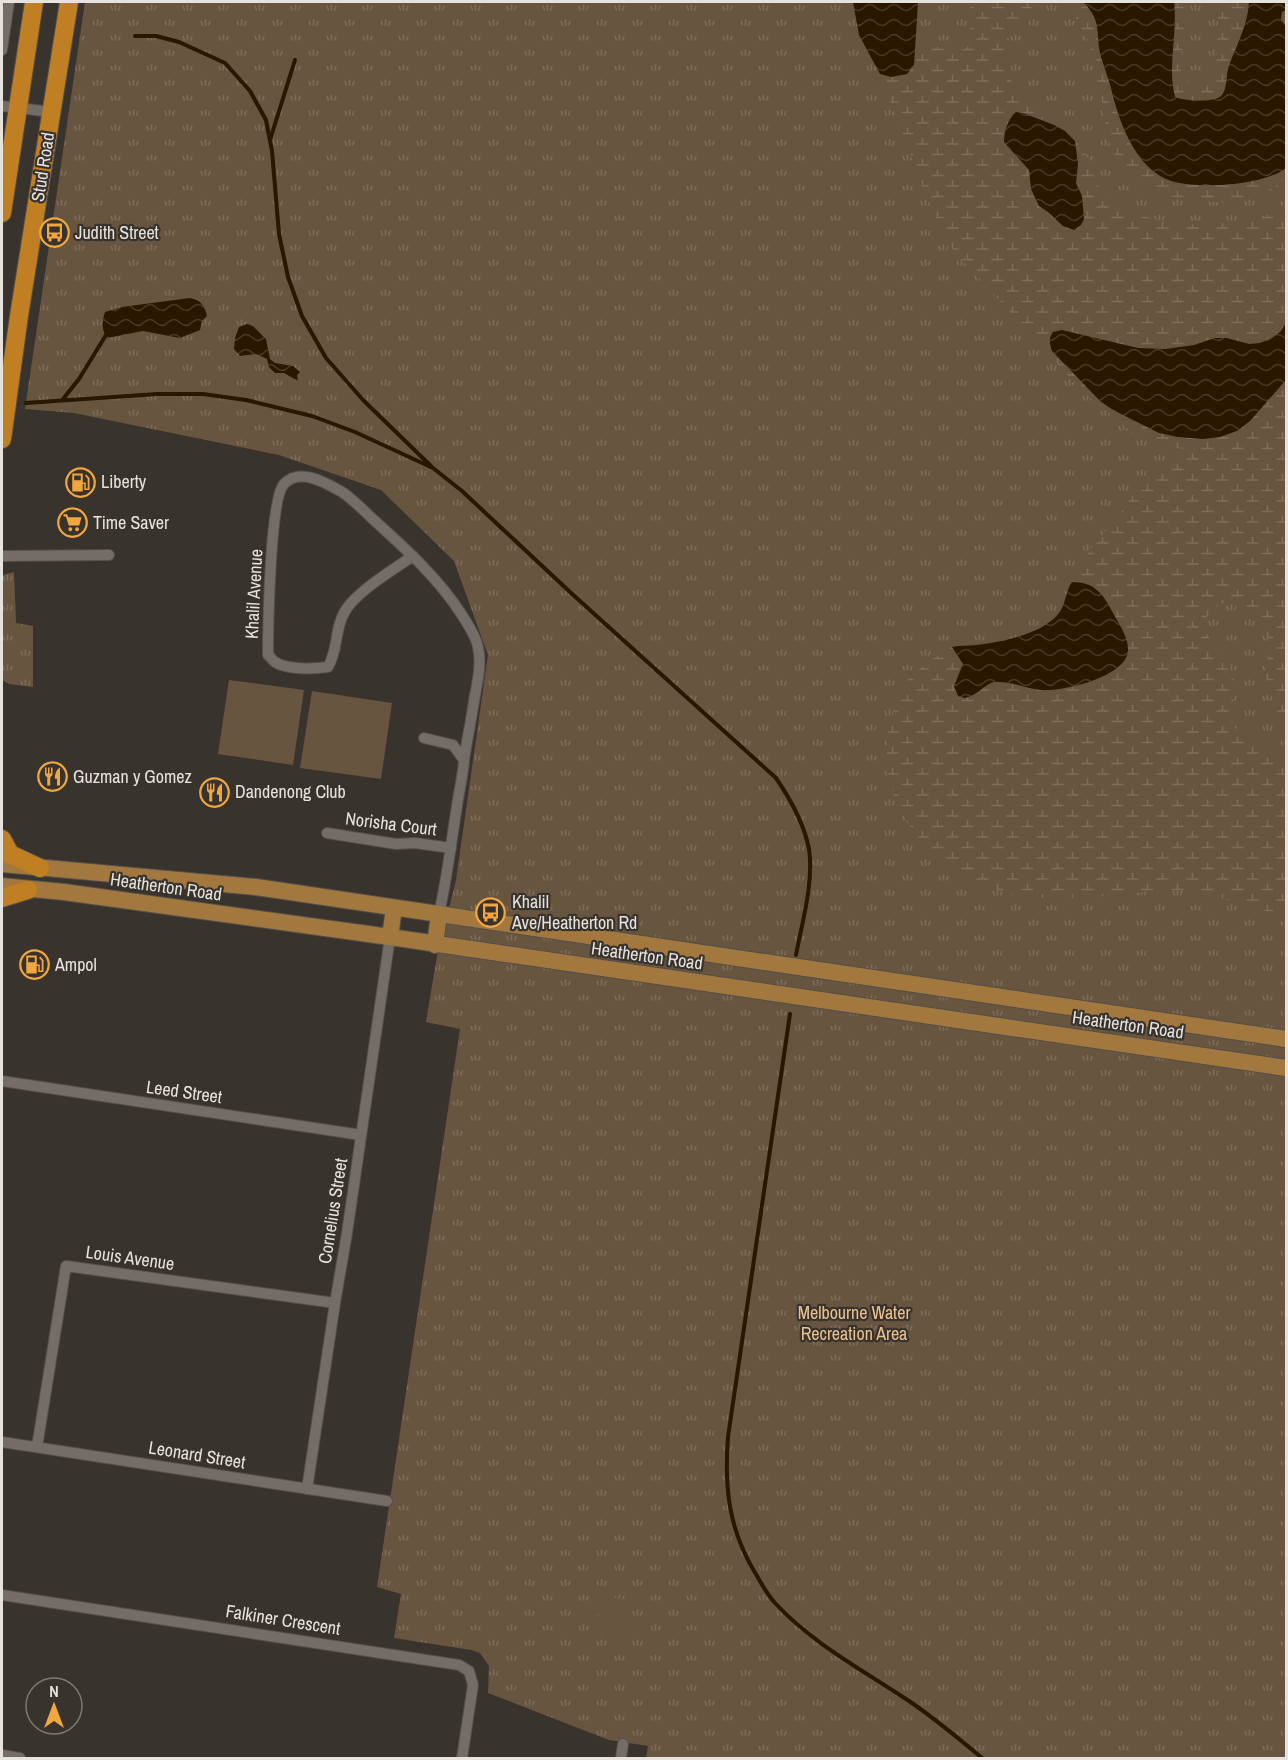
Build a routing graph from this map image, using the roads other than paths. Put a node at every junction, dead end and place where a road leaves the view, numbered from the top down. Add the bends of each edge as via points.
1 (9, 2) edge
2 (34, 2) edge
3 (69, 2) edge
4 (2, 50) edge
5 (10, 107) edge
6 (52, 112) junction
7 (2, 213) edge
8 (2, 439) edge
9 (109, 555) dead end
10 (2, 556) edge
11 (413, 556) junction
12 (424, 738) dead end
13 (464, 760) junction
14 (327, 833) dead end
15 (2, 839) edge
16 (451, 848) junction
17 (2, 864) edge
18 (40, 868) junction
19 (2, 886) edge
20 (28, 890) junction
21 (2, 898) edge
22 (394, 908) junction
23 (439, 914) junction
24 (390, 938) junction
25 (435, 945) junction
26 (1287, 1039) edge
27 (1287, 1068) edge
28 (2, 1081) edge
29 (361, 1135) junction
30 (335, 1303) junction
31 (2, 1442) edge
32 (37, 1447) junction
33 (307, 1489) junction
34 (387, 1501) dead end
35 (2, 1595) edge
36 (623, 1744) dead end
37 (2, 1755) edge
38 (20, 1758) edge
39 (462, 1758) edge
40 (621, 1758) edge

1 - 4 street
2 - 5 highway, Stud Road
3 - 6 highway, Stud Road
5 - 6 street
5 - 7 highway, Stud Road
6 - 8 highway, Stud Road
9 - 10 street
11 - 11 street, Khalil Avenue via 344,494 316,479 290,479 281,486 275,513 268,655 276,663 295,668 328,667 344,611 362,592
11 - 13 street, Khalil Avenue via 450,597 478,645 480,665
12 - 13 street via 453,745
13 - 16 street, Khalil Avenue
14 - 16 street, Norisha Court
15 - 18 highway via 10,854
16 - 23 street, Khalil Avenue
17 - 18 main road, Heatherton Road
18 - 22 main road, Heatherton Road via 256,887
19 - 20 main road, Heatherton Road
20 - 21 highway
20 - 24 main road, Heatherton Road
22 - 23 main road, Heatherton Road
22 - 24 main road
23 - 25 main road
23 - 26 main road, Heatherton Road
24 - 25 main road, Heatherton Road
24 - 29 street, Cornelius Street
25 - 27 main road, Heatherton Road
28 - 29 street, Leed Street
29 - 30 street, Cornelius Street
30 - 32 street, Louis Avenue via 66,1266
30 - 33 street, Cornelius Street
31 - 32 street, Leonard Street
32 - 33 street, Leonard Street
33 - 34 street, Leonard Street
35 - 39 street, Falkiner Crescent via 459,1665 469,1671 473,1684
36 - 40 street
37 - 38 street

